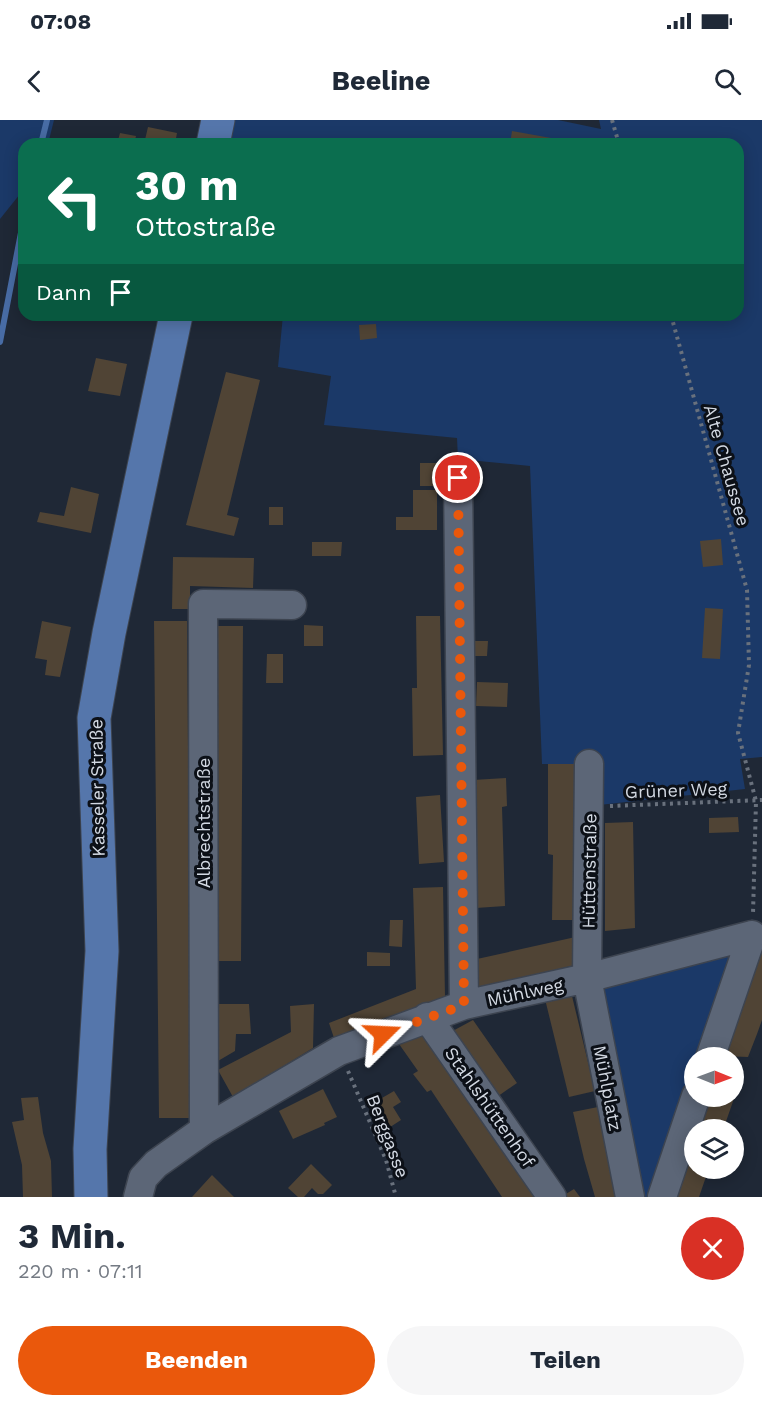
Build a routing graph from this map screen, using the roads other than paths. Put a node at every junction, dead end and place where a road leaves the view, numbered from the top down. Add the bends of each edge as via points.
1 (218, 120) edge
2 (214, 138) edge
3 (175, 321) edge
4 (458, 478) dead end
5 (292, 605) dead end
6 (589, 764) dead end
7 (587, 978) junction
8 (464, 1005) junction
9 (427, 1017) junction
10 (714, 1047) edge
11 (692, 1107) edge
12 (204, 1130) junction
13 (91, 1197) edge
14 (138, 1197) edge
15 (552, 1197) edge
16 (630, 1197) edge
17 (662, 1197) edge

1 - 2 main road
3 - 13 main road, Kasseler Straße via 94,718 102,951 90,1149
4 - 8 street
5 - 12 street, Albrechtstraße via 203,604
6 - 7 street, Hüttenstraße
7 - 8 street, Mühlweg
7 - 10 street, Mühlweg via 752,935
7 - 16 street, Mühlplatz
8 - 9 street, Mühlweg
9 - 12 street, Mühlweg via 339,1051
9 - 15 street, Stahlshüttenhof
11 - 17 street
12 - 14 street, Mühlweg via 149,1169

